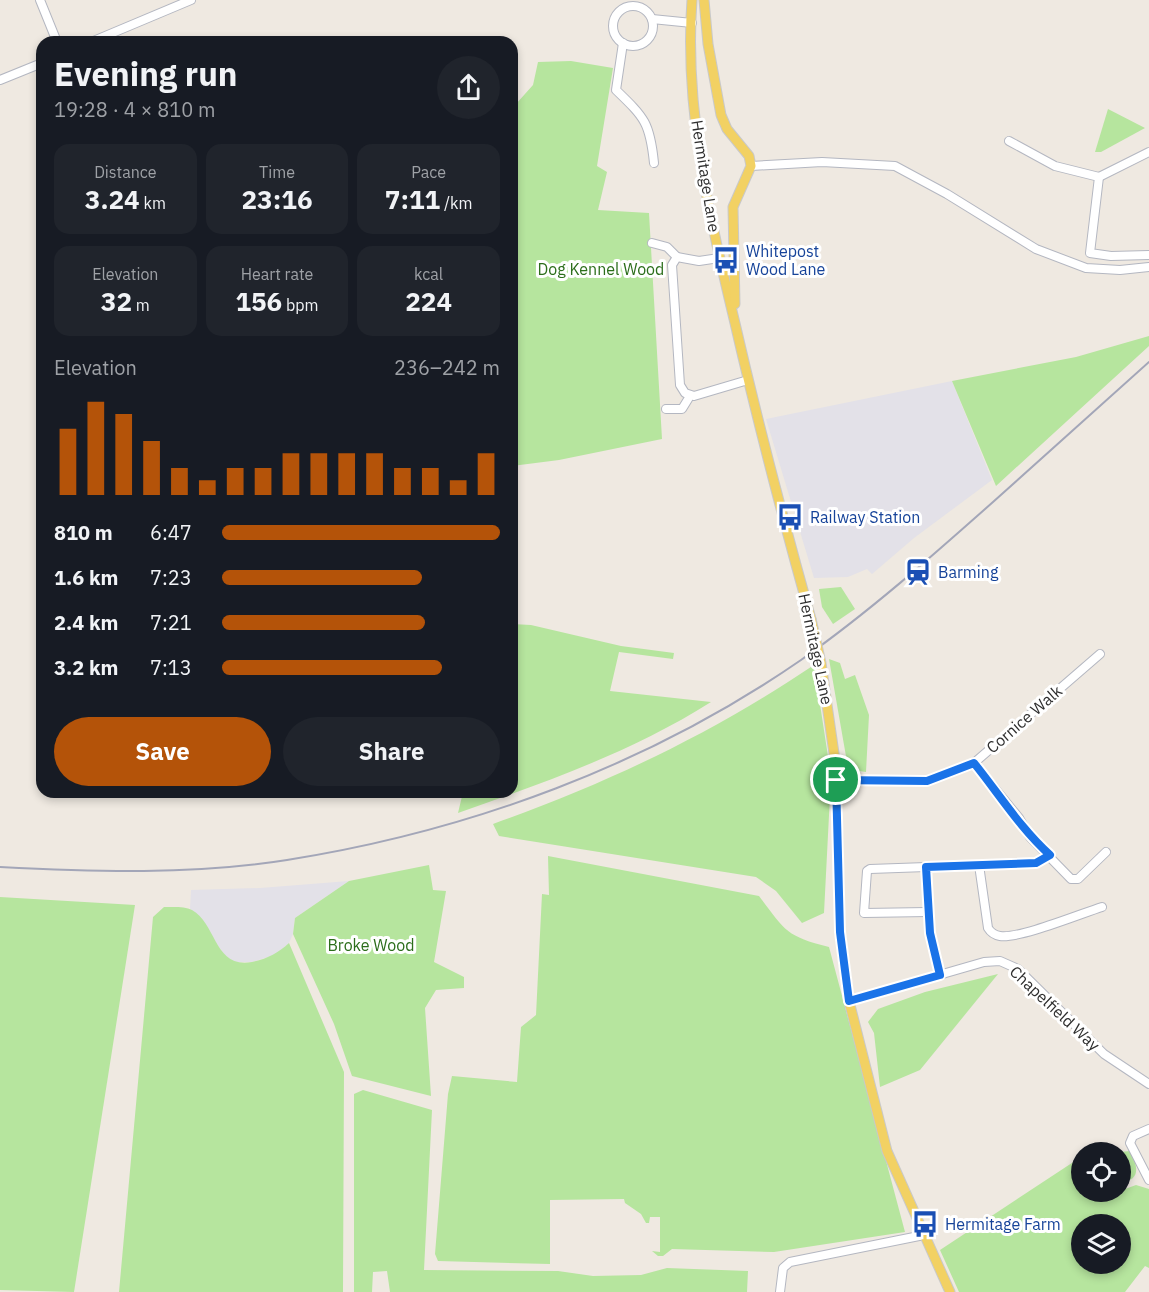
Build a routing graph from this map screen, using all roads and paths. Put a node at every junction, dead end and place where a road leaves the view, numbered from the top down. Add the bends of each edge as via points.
1 (39, 0) edge
2 (191, 0) edge
3 (693, 0) edge
4 (704, 0) edge
5 (633, 3) edge
6 (652, 19) junction
7 (692, 23) junction
8 (54, 36) edge
9 (105, 36) edge
10 (622, 43) junction
11 (36, 65) edge
12 (0, 80) edge
13 (1009, 141) dead end
14 (1149, 152) edge
15 (654, 163) dead end
16 (751, 166) junction
17 (1100, 177) junction
18 (652, 243) dead end
19 (1149, 255) edge
20 (677, 257) junction
21 (719, 258) junction
22 (1149, 267) edge
23 (735, 326) junction
24 (748, 380) junction
25 (690, 396) junction
26 (666, 409) dead end
27 (1100, 654) dead end
28 (974, 763) junction
29 (836, 780) junction
30 (1106, 852) dead end
31 (1050, 855) junction
32 (979, 865) junction
33 (926, 867) junction
34 (1102, 907) dead end
35 (928, 912) junction
36 (940, 975) junction
37 (849, 1001) junction
38 (1149, 1084) edge
39 (1149, 1129) edge
40 (1149, 1180) edge
41 (924, 1235) junction
42 (780, 1292) edge
43 (950, 1292) edge

1 - 8 street
2 - 9 street
3 - 7 main road, Hermitage Lane
4 - 16 main road via 721,115 749,156
5 - 6 street
5 - 10 street via 621,10 614,21 614,33
6 - 7 street
6 - 10 street via 652,31 646,42 634,46
7 - 21 main road, Hermitage Lane via 691,64 701,170
10 - 15 street via 616,90 641,114 650,130
11 - 12 street
13 - 17 street via 1055,166
14 - 17 street
16 - 22 street via 822,162 895,166 1036,249 1086,268
16 - 23 main road via 733,207
17 - 19 street via 1090,253
18 - 20 street via 668,243
20 - 21 street via 699,261
20 - 25 street via 671,268 680,385
21 - 23 main road, Hermitage Lane
23 - 24 main road, Hermitage Lane
24 - 25 street
24 - 29 main road, Hermitage Lane, bridge via 821,663
25 - 26 street via 682,409
27 - 28 street, Cornice Walk
28 - 29 street, Cornice Walk via 927,781
28 - 31 street via 1030,837
29 - 37 main road, Hermitage Lane via 840,932
30 - 31 street via 1074,880
31 - 32 street via 1036,863
32 - 33 street
32 - 34 street via 988,928 994,935 1002,937 1033,929
33 - 35 street
33 - 35 street via 867,871 864,913
35 - 36 street
36 - 37 street, Chapelfield Way
36 - 38 street, Chapelfield Way via 984,962 1013,965 1104,1054
37 - 41 main road, Hermitage Lane via 888,1151
39 - 40 street via 1133,1136 1130,1143
41 - 42 street via 789,1262 783,1268
41 - 43 main road, Hermitage Lane

